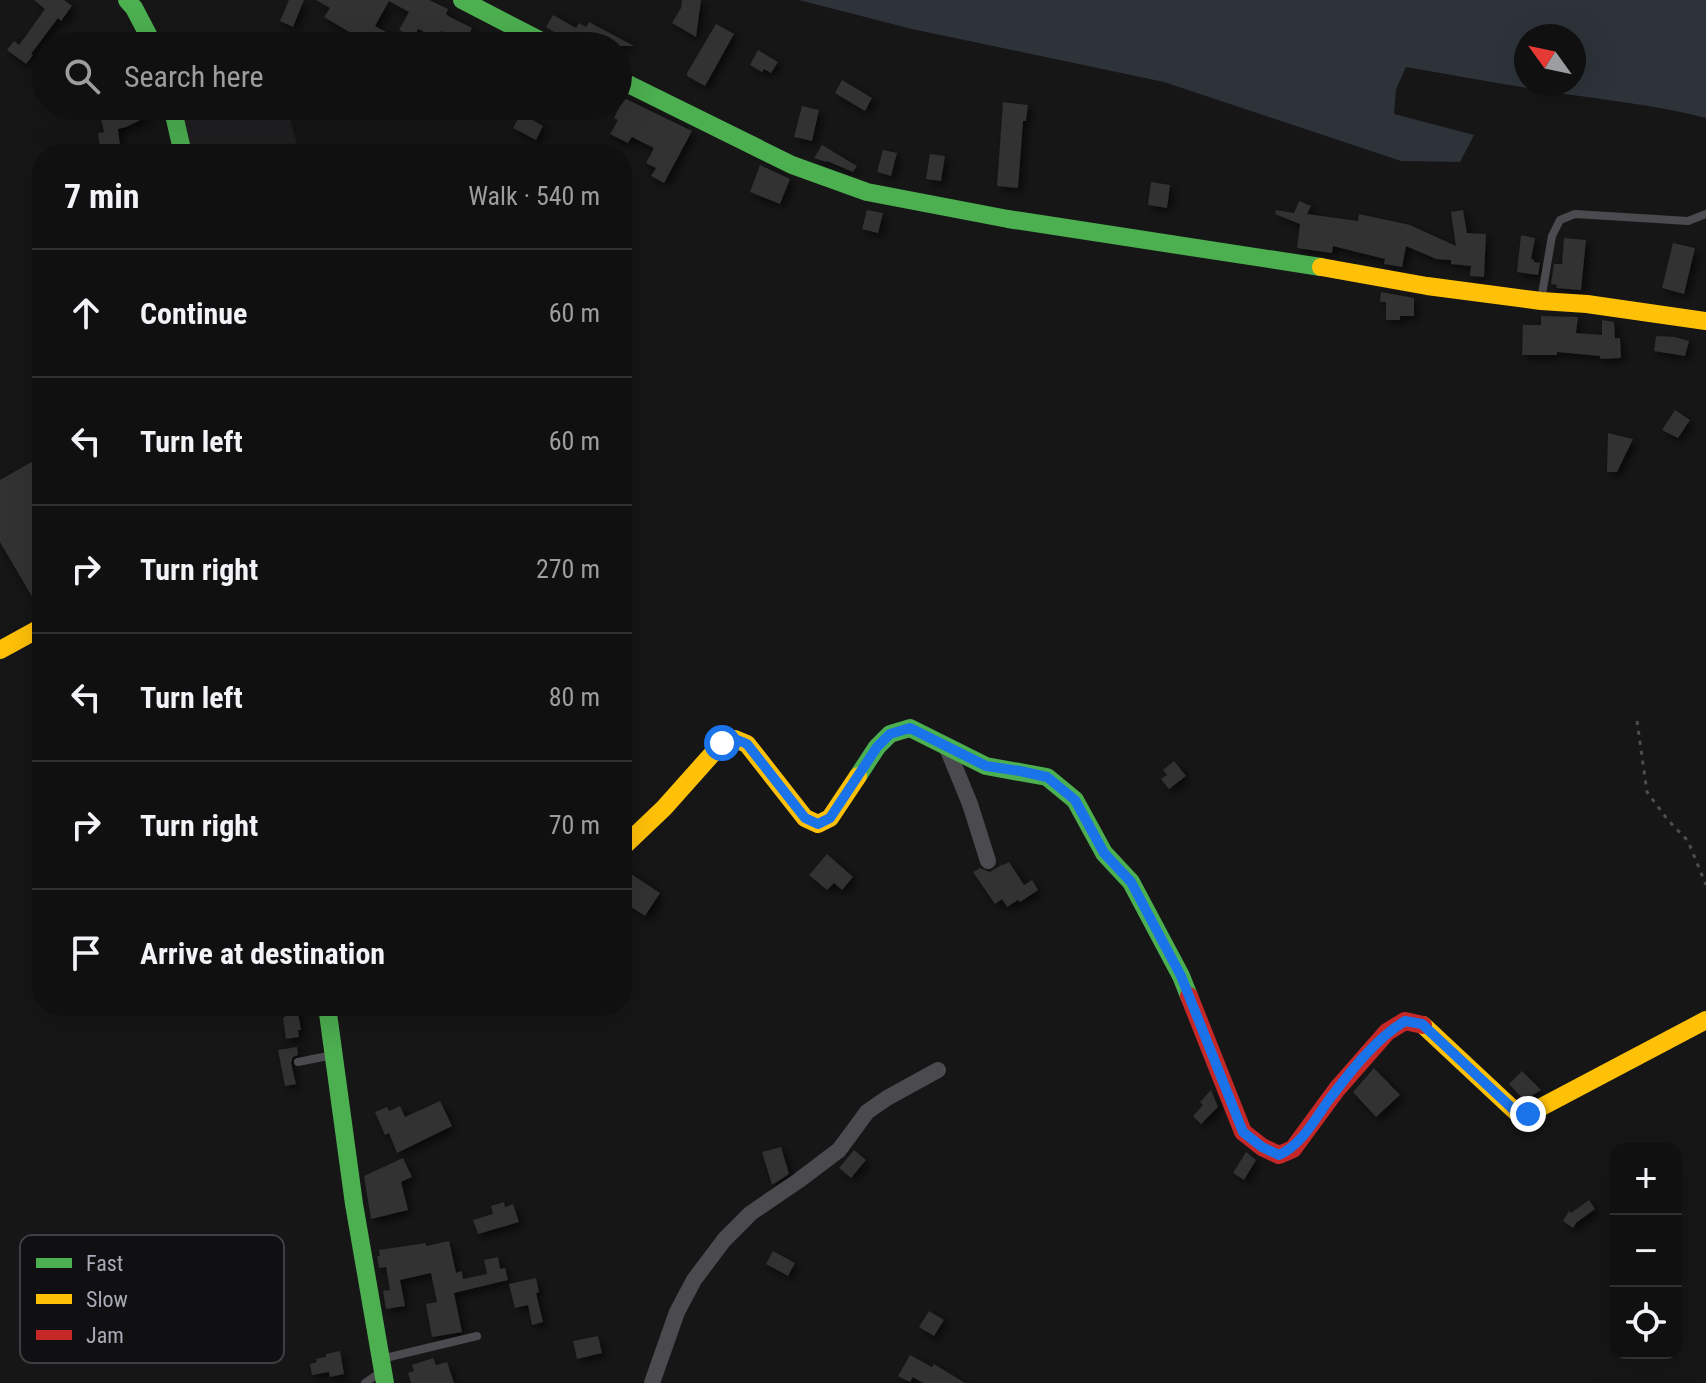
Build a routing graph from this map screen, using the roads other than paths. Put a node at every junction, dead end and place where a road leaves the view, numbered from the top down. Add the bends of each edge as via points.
1 (127, 0) edge
2 (462, 0) edge
3 (147, 32) edge
4 (524, 32) edge
5 (632, 86) edge
6 (175, 120) edge
7 (181, 144) edge
8 (1706, 214) edge
9 (1541, 301) junction
10 (1706, 321) edge
11 (32, 632) edge
12 (0, 650) edge
13 (947, 748) junction
14 (632, 838) edge
15 (988, 861) dead end
16 (328, 1016) edge
17 (1706, 1020) edge
18 (334, 1055) junction
19 (298, 1062) dead end
20 (938, 1070) dead end
21 (477, 1336) dead end
22 (383, 1371) edge
23 (365, 1383) edge
24 (652, 1383) edge

1 - 3 street
2 - 4 street
5 - 9 street via 792,165 867,192 1008,219
6 - 7 street
8 - 9 lane via 1688,221 1575,214 1560,220 1552,236
9 - 10 street
11 - 12 street
13 - 14 street via 910,728 890,734 830,818 818,824 805,818 747,744 735,739 722,743
13 - 15 street
13 - 17 street via 986,766 1047,777 1075,800 1104,853 1131,882 1181,976 1243,1132 1279,1155 1293,1149 1337,1089 1387,1032 1405,1021 1422,1024 1515,1111 1528,1114
16 - 18 street
18 - 19 lane
18 - 22 street
20 - 24 street via 867,1112 839,1150 751,1213 724,1240 677,1312
21 - 22 lane
22 - 23 lane

